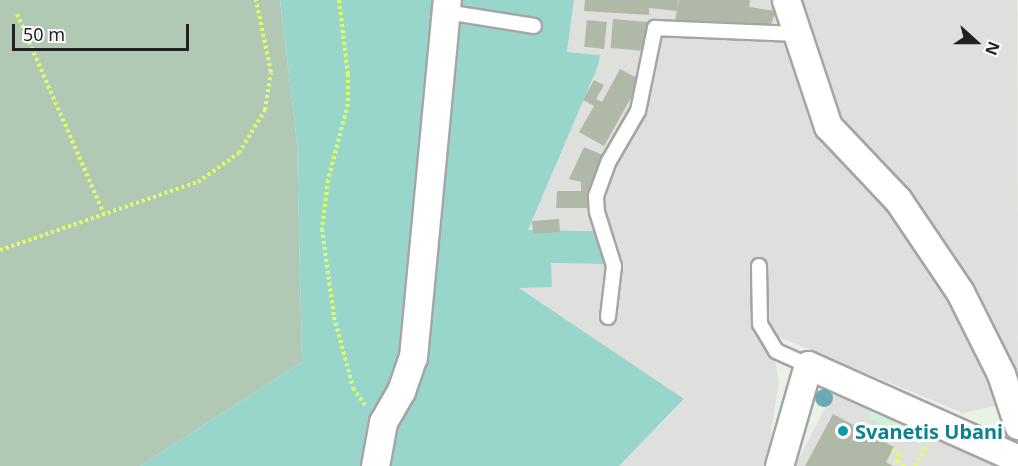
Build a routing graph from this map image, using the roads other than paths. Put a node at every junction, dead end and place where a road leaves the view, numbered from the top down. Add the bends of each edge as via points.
1 (786, 0) edge
2 (447, 6) edge
3 (534, 26) dead end
4 (796, 34) junction
5 (759, 266) dead end
6 (608, 317) dead end
7 (807, 365) junction
8 (1018, 425) edge
9 (1018, 459) edge
10 (375, 466) edge
11 (778, 466) edge

1 - 4 street
2 - 3 lane
2 - 10 street via 413,357 401,391 383,422
4 - 6 lane via 656,28 638,111 609,161 596,196 597,212 614,266
4 - 8 street via 828,126 898,200 960,292 1001,374
5 - 7 lane via 760,324 776,351
7 - 9 street
7 - 11 street

